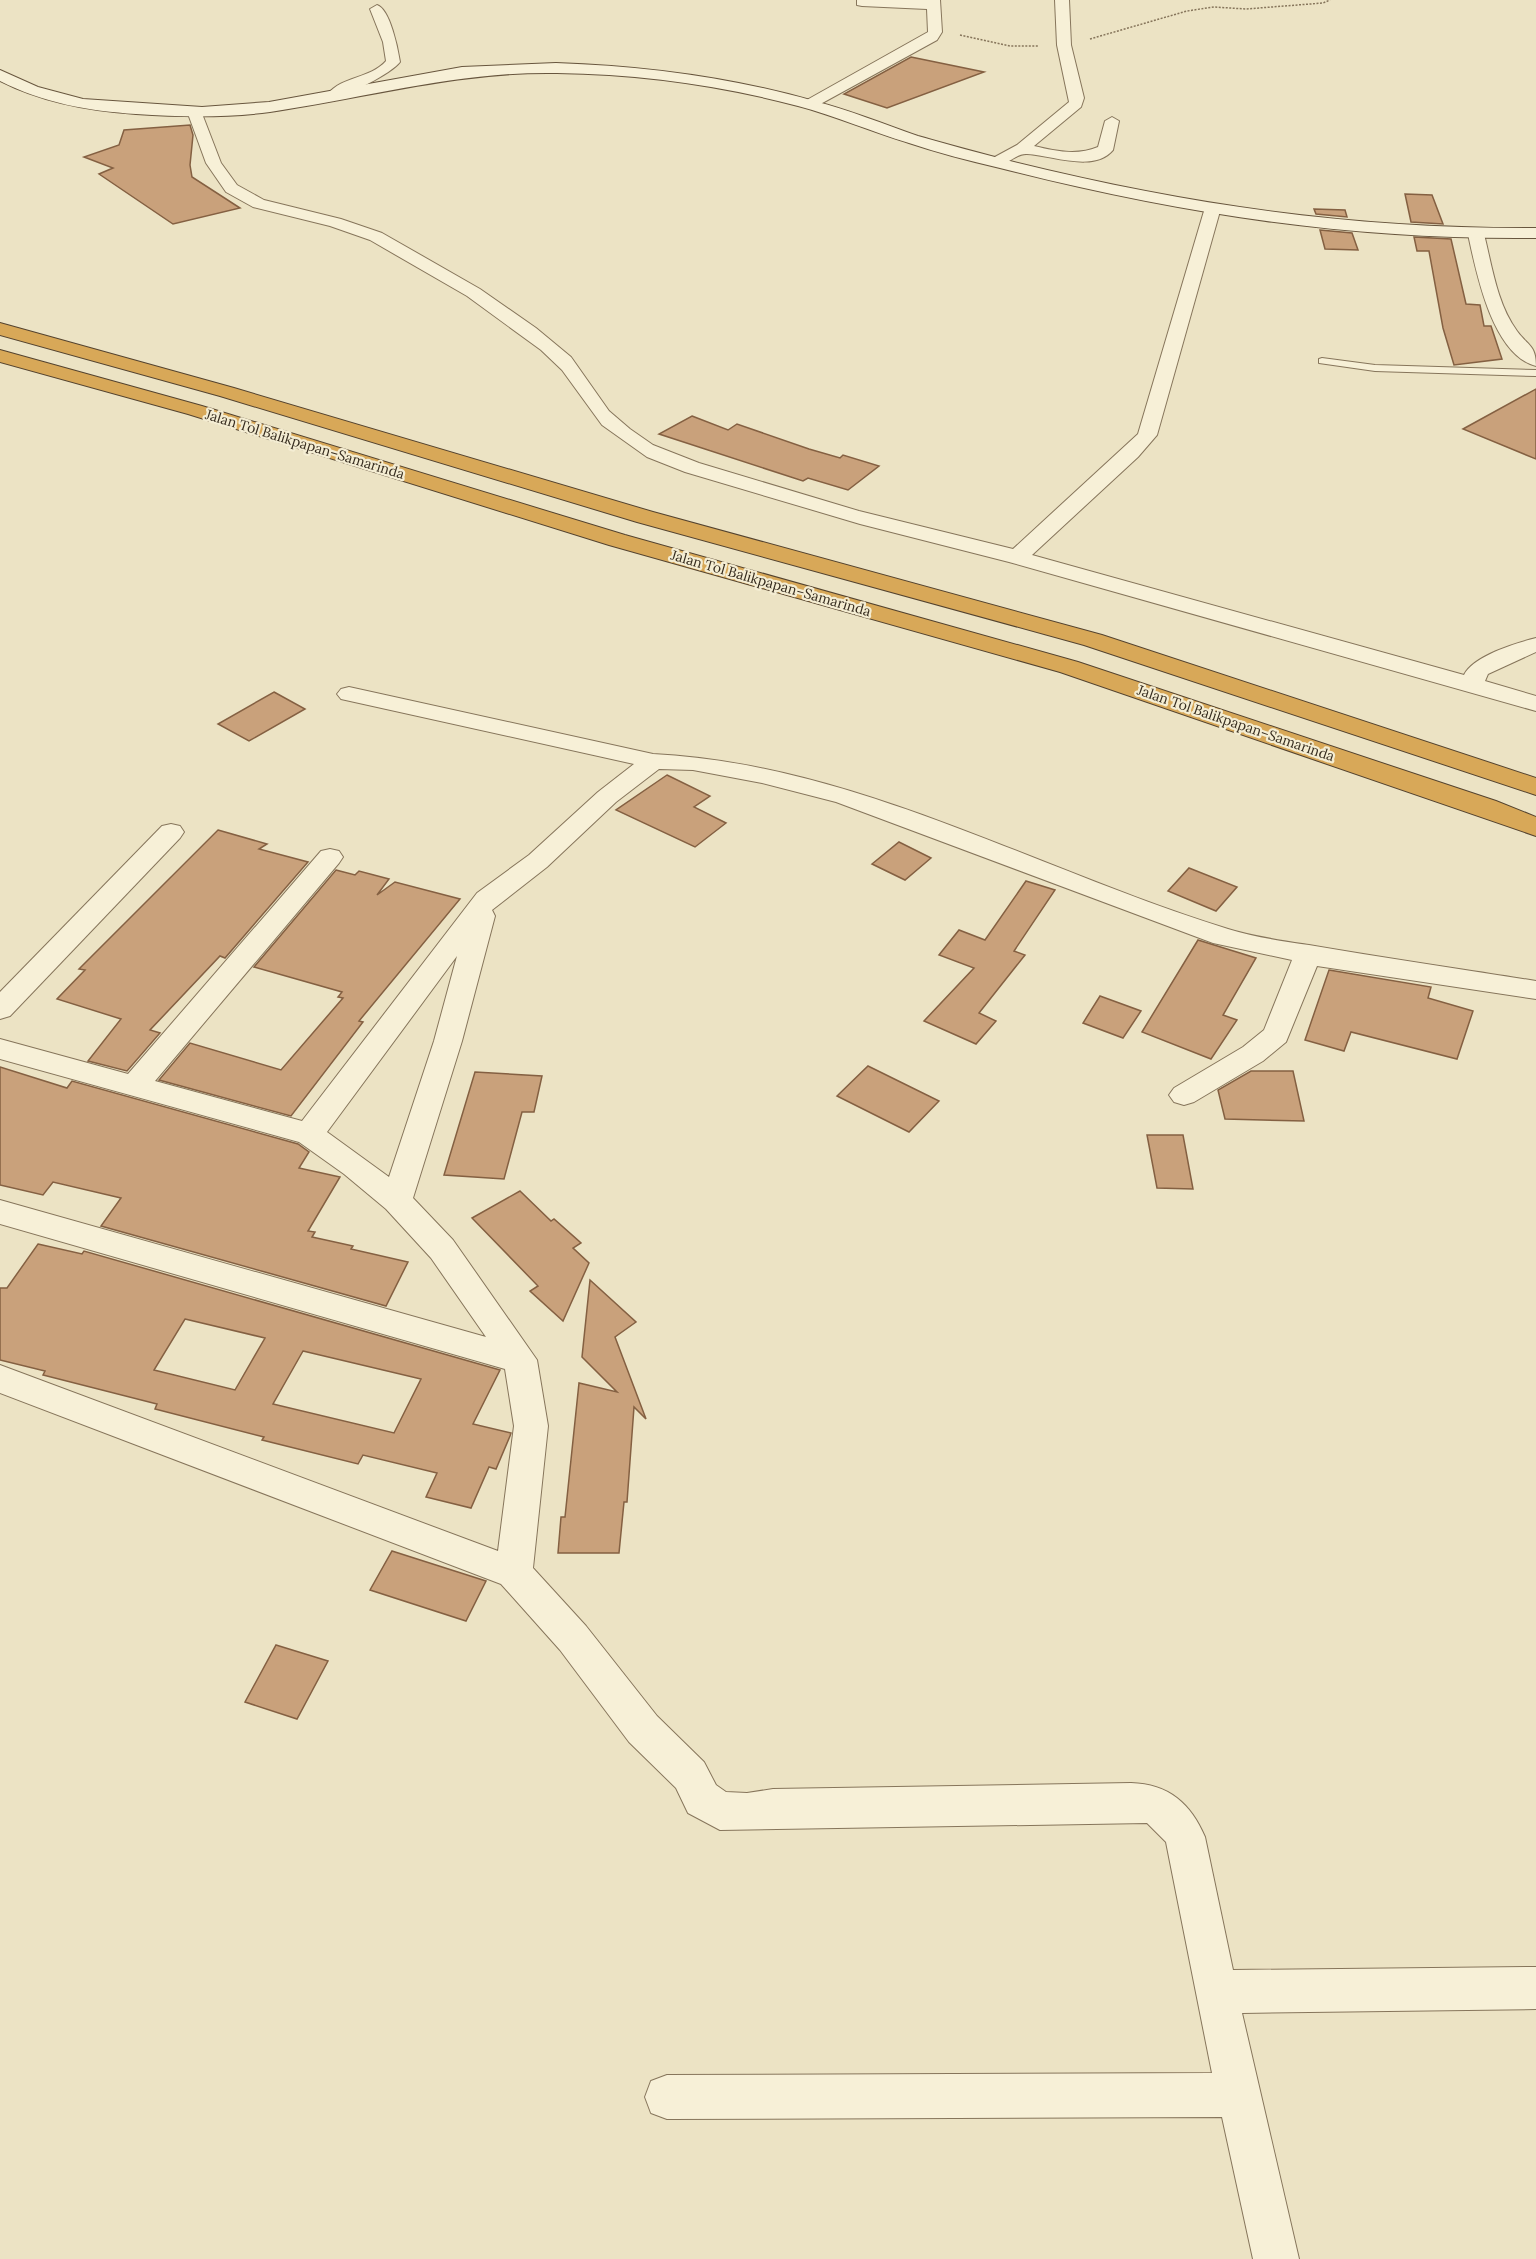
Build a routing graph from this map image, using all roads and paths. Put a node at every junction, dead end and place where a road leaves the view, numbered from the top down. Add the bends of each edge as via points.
1 (1062, 0) edge
2 (1330, 0) edge
3 (862, 2) dead end
4 (934, 3) edge
5 (377, 9) dead end
6 (931, 28) junction
7 (1064, 45) junction
8 (0, 75) edge
9 (335, 94) junction
10 (810, 104) junction
11 (194, 111) junction
12 (1112, 121) dead end
13 (1022, 148) junction
14 (998, 161) junction
15 (1212, 211) junction
16 (1536, 233) edge
17 (1476, 234) junction
18 (0, 329) edge
19 (0, 356) edge
20 (1536, 360) edge
21 (1322, 361) dead end
22 (1536, 373) edge
23 (1017, 557) junction
24 (1536, 645) edge
25 (1472, 684) junction
26 (349, 694) dead end
27 (1536, 704) edge
28 (653, 761) junction
29 (1536, 787) edge
30 (1536, 827) edge
31 (171, 832) dead end
32 (330, 857) dead end
33 (486, 899) junction
34 (1308, 954) junction
35 (1536, 990) edge
36 (0, 1009) edge
37 (0, 1049) edge
38 (135, 1085) junction
39 (1184, 1095) dead end
40 (309, 1134) junction
41 (397, 1201) junction
42 (0, 1212) edge
43 (520, 1360) junction
44 (0, 1379) edge
45 (514, 1573) junction
46 (1536, 1988) edge
47 (1216, 1992) junction
48 (1239, 2095) junction
49 (667, 2097) dead end
50 (1276, 2259) edge

1 - 7 street
2 - 7 path via 1187,11
3 - 4 street
4 - 6 street
5 - 9 street via 390,42 392,64
6 - 7 path via 1010,46
6 - 10 street via 932,37
7 - 13 street via 1076,104
8 - 11 street via 34,91 78,104
9 - 10 street via 465,72 556,68 664,75
9 - 11 street via 266,107
10 - 14 street via 920,141
11 - 23 street via 211,157 232,188 248,198 338,223 369,236 410,254 473,292 526,327 568,364 599,411 653,452 693,468 884,525
12 - 13 street via 1105,150 1096,155 1071,156
13 - 14 street
14 - 15 street
15 - 17 street via 1348,227
15 - 23 street via 1147,435
16 - 17 street
17 - 20 street via 1489,292 1506,332
18 - 29 highway, Jalan Tol Balikpapan–Samarinda via 645,517 1093,640
19 - 30 highway, Jalan Tol Balikpapan–Samarinda via 195,410 617,540 1069,667
21 - 22 lane via 1375,368
23 - 25 street
24 - 25 street via 1478,670
25 - 27 street
26 - 28 street
28 - 33 street via 607,797 538,861
28 - 34 street via 693,763 763,776 845,797 1223,937
31 - 36 street
32 - 38 street
33 - 40 street
33 - 41 street via 448,1041
34 - 35 street
34 - 39 street via 1276,1035 1254,1054
37 - 38 street
38 - 40 street
40 - 41 street via 356,1166
41 - 43 street via 442,1249
42 - 43 street
43 - 45 street via 531,1426
44 - 45 street
45 - 47 street via 573,1638 643,1729 690,1775 702,1799 720,1811 1142,1800 1160,1808 1177,1820 1185,1837
46 - 47 street
47 - 48 street
48 - 49 street
48 - 50 street

